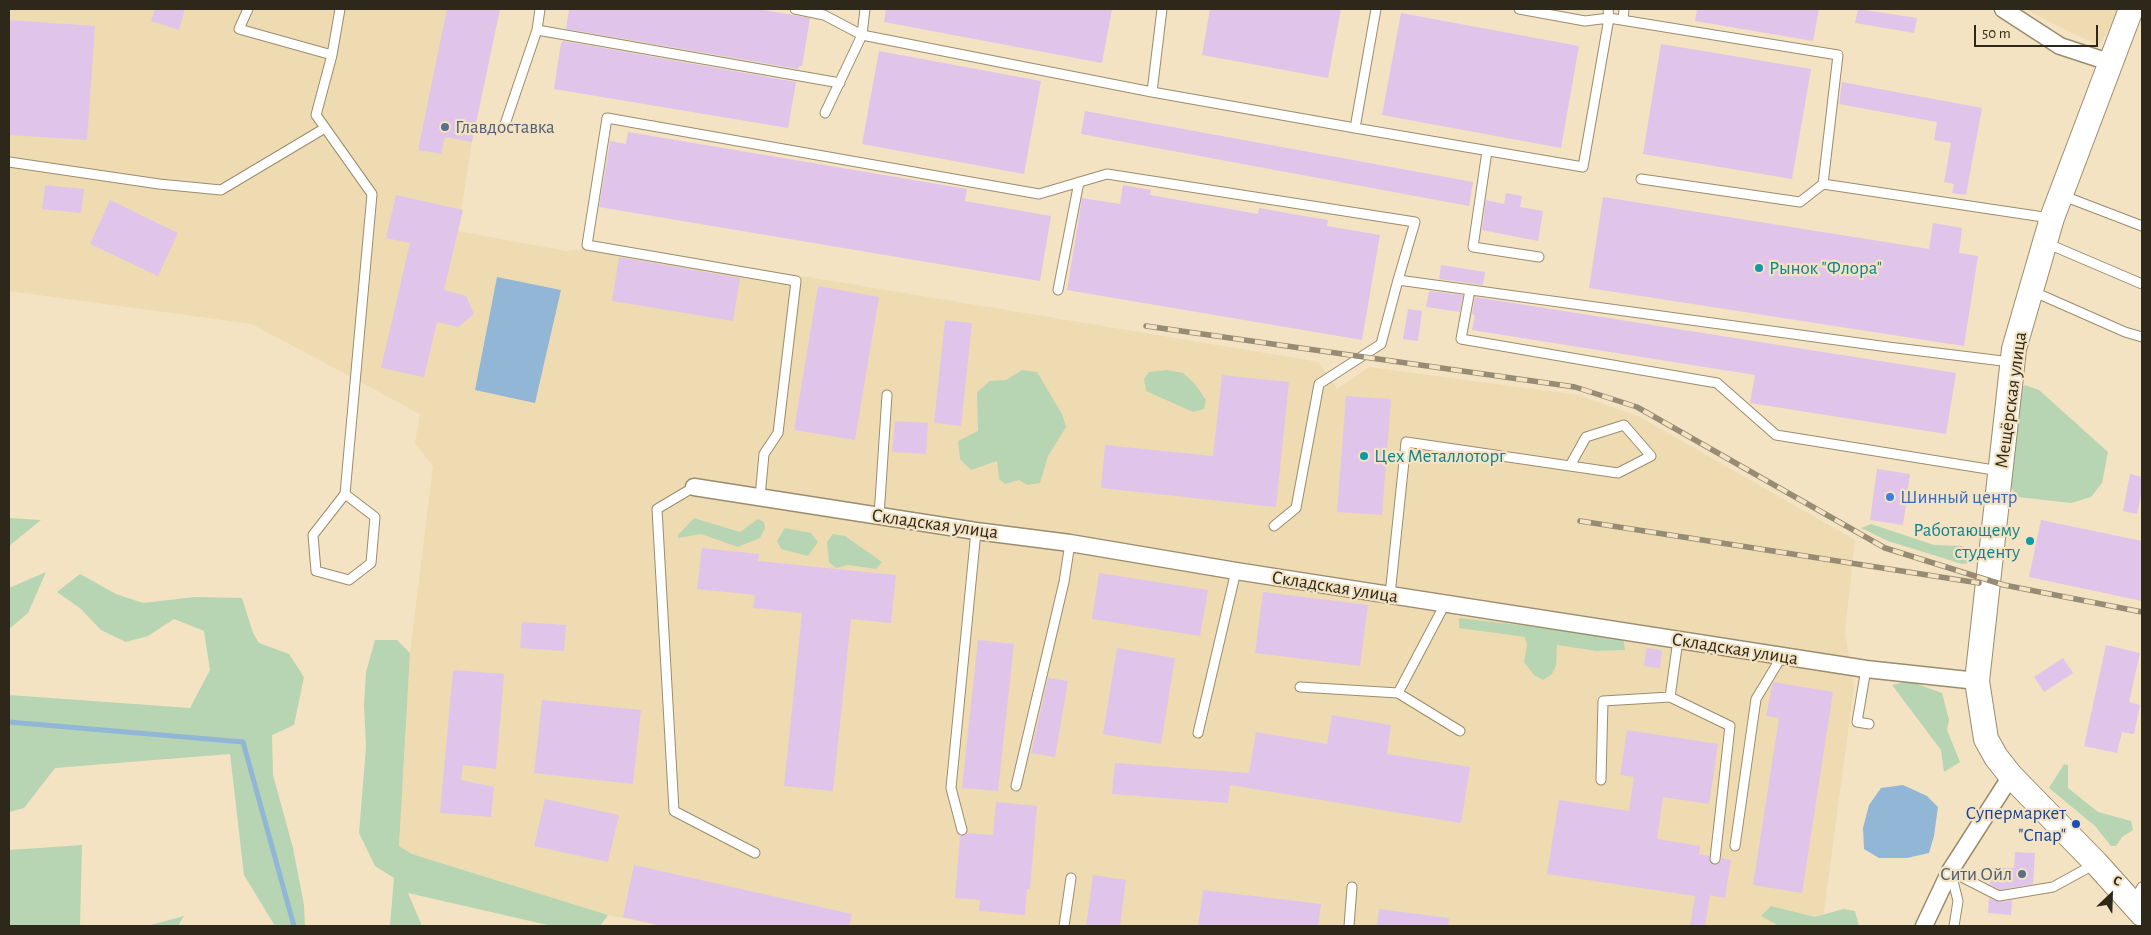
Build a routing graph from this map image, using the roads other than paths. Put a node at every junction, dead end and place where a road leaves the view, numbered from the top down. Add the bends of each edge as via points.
1 (248, 9) edge
2 (340, 9) edge
3 (540, 9) edge
4 (795, 9) edge
5 (865, 9) edge
6 (1162, 9) edge
7 (1376, 9) edge
8 (1519, 9) edge
9 (1624, 9) edge
10 (2003, 9) edge
11 (2131, 9) edge
12 (1534, 10) edge
13 (1608, 13) edge
14 (1622, 20) junction
15 (537, 30) junction
16 (862, 35) junction
17 (332, 55) junction
18 (2112, 63) junction
19 (840, 83) junction
20 (1152, 92) junction
21 (825, 113) dead end
22 (504, 127) dead end
23 (325, 128) junction
24 (1355, 128) junction
25 (1487, 151) junction
26 (9, 162) edge
27 (1641, 179) dead end
28 (1079, 182) junction
29 (1823, 184) junction
30 (2061, 195) junction
31 (2052, 218) junction
32 (2142, 226) edge
33 (2044, 242) junction
34 (1539, 257) dead end
35 (1398, 280) junction
36 (2142, 284) edge
37 (1058, 290) dead end
38 (1470, 290) junction
39 (2030, 290) junction
40 (2142, 337) edge
41 (2012, 362) junction
42 (888, 395) dead end
43 (1571, 464) junction
44 (2000, 471) junction
45 (694, 487) joint
46 (345, 494) junction
47 (760, 498) junction
48 (879, 516) junction
49 (1274, 526) dead end
50 (976, 531) junction
51 (1070, 543) junction
52 (1236, 571) junction
53 (1390, 595) junction
54 (1446, 604) junction
55 (1678, 640) junction
56 (1782, 656) junction
57 (1866, 669) junction
58 (1977, 682) junction
59 (1300, 687) dead end
60 (1398, 693) junction
61 (1670, 697) junction
62 (1869, 724) dead end
63 (1460, 731) dead end
64 (1198, 733) dead end
65 (2011, 776) junction
66 (1601, 780) dead end
67 (1016, 786) dead end
68 (962, 830) dead end
69 (1735, 846) dead end
70 (755, 853) dead end
71 (1715, 859) dead end
72 (2096, 863) junction
73 (1950, 871) junction
74 (1071, 878) dead end
75 (1352, 887) dead end
76 (2140, 900) edge
77 (1064, 926) edge
78 (1349, 926) edge
79 (1924, 926) edge
80 (1954, 926) edge

1 - 17 lane via 240,29
2 - 17 lane
3 - 15 lane
4 - 16 lane via 824,15
5 - 16 lane
6 - 20 lane
7 - 24 lane
8 - 12 lane
9 - 14 lane
10 - 18 street via 2060,46
11 - 18 main road, Мещёрская улица
12 - 13 lane via 1585,21
13 - 14 lane
13 - 25 lane via 1583,167
14 - 29 lane via 1838,55
15 - 19 lane
15 - 22 lane
16 - 19 lane
16 - 20 lane
17 - 23 lane via 316,115
18 - 30 main road, Мещёрская улица
19 - 21 lane
20 - 24 lane
23 - 26 lane via 221,190
23 - 46 lane via 372,194
24 - 25 lane
25 - 34 lane via 1473,247
27 - 29 lane via 1800,202
28 - 35 lane via 1107,174 1415,222
28 - 37 lane
28 - 47 lane via 1039,194 607,118 587,245 796,281 778,432 764,454
29 - 31 lane
30 - 31 main road, Мещёрская улица
30 - 32 lane
31 - 33 main road, Мещёрская улица
33 - 36 lane
33 - 39 main road, Мещёрская улица
35 - 38 lane
35 - 49 lane via 1381,344 1319,384 1296,508
38 - 41 lane
38 - 44 lane via 1461,339 1717,383 1776,435
39 - 40 lane
39 - 41 main road, Мещёрская улица
41 - 44 main road, Мещёрская улица
42 - 48 lane
43 - 43 lane via 1618,473 1651,456 1624,425 1586,437
43 - 53 lane via 1406,442
44 - 58 main road, Мещёрская улица
45 - 47 street, Складская улица
45 - 70 lane via 657,509 674,812
46 - 46 lane via 314,535 316,571 349,580 371,564 375,517
47 - 48 street, Складская улица
48 - 50 street, Складская улица
50 - 51 street, Складская улица
50 - 68 lane via 951,788
51 - 52 street, Складская улица
51 - 67 lane via 1064,582
52 - 53 street, Складская улица
52 - 64 lane
53 - 54 street, Складская улица
54 - 55 street, Складская улица
54 - 60 lane
55 - 56 street, Складская улица
55 - 61 lane
56 - 57 street, Складская улица
56 - 69 lane via 1756,699
57 - 58 street, Складская улица
57 - 62 lane via 1857,722
58 - 65 main road, Мещёрская улица via 1986,739
59 - 60 lane
60 - 63 lane
61 - 66 lane via 1603,701
61 - 71 lane via 1730,726
65 - 72 main road, Мещёрская улица
65 - 73 street
72 - 73 lane via 2053,887 1999,896
72 - 76 main road, Мещёрская улица
73 - 79 street
73 - 80 lane via 1958,901
74 - 77 lane
75 - 78 lane

